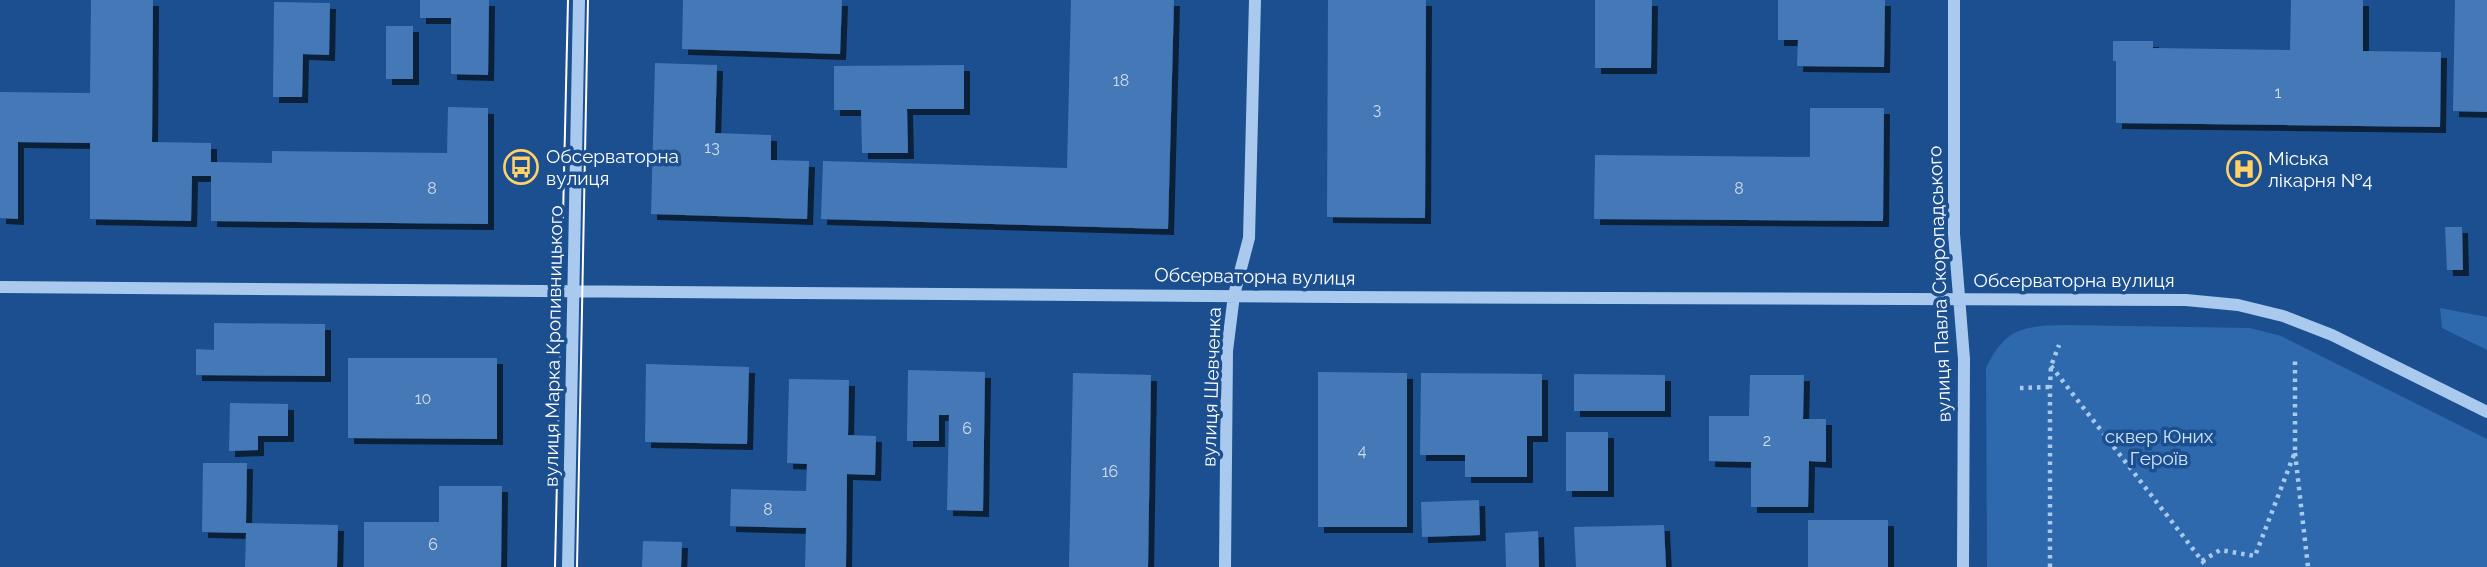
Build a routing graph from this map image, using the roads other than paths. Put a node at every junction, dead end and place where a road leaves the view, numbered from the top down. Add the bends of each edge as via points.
1 (579, 0) edge
2 (1255, 0) edge
3 (1954, 0) edge
4 (0, 287) edge
5 (573, 290) junction
6 (1234, 295) junction
7 (1959, 298) junction
8 (2487, 412) edge
9 (568, 567) edge
10 (1225, 567) edge
11 (1963, 567) edge

1 - 5 street, вулиця Марка Кропивницького
2 - 6 street, вулиця Шевченка via 1249,238
3 - 7 street, вулиця Павла Скоропадського via 1954,234
4 - 5 street, Обсерваторна вулиця
5 - 6 street, Обсерваторна вулиця
5 - 9 street, вулиця Марка Кропивницького
6 - 7 street, Обсерваторна вулиця
6 - 10 street, вулиця Шевченка via 1227,351
7 - 8 street, Обсерваторна вулиця via 2186,300 2238,305 2333,335
7 - 11 street, вулиця Павла Скоропадського via 1964,359

